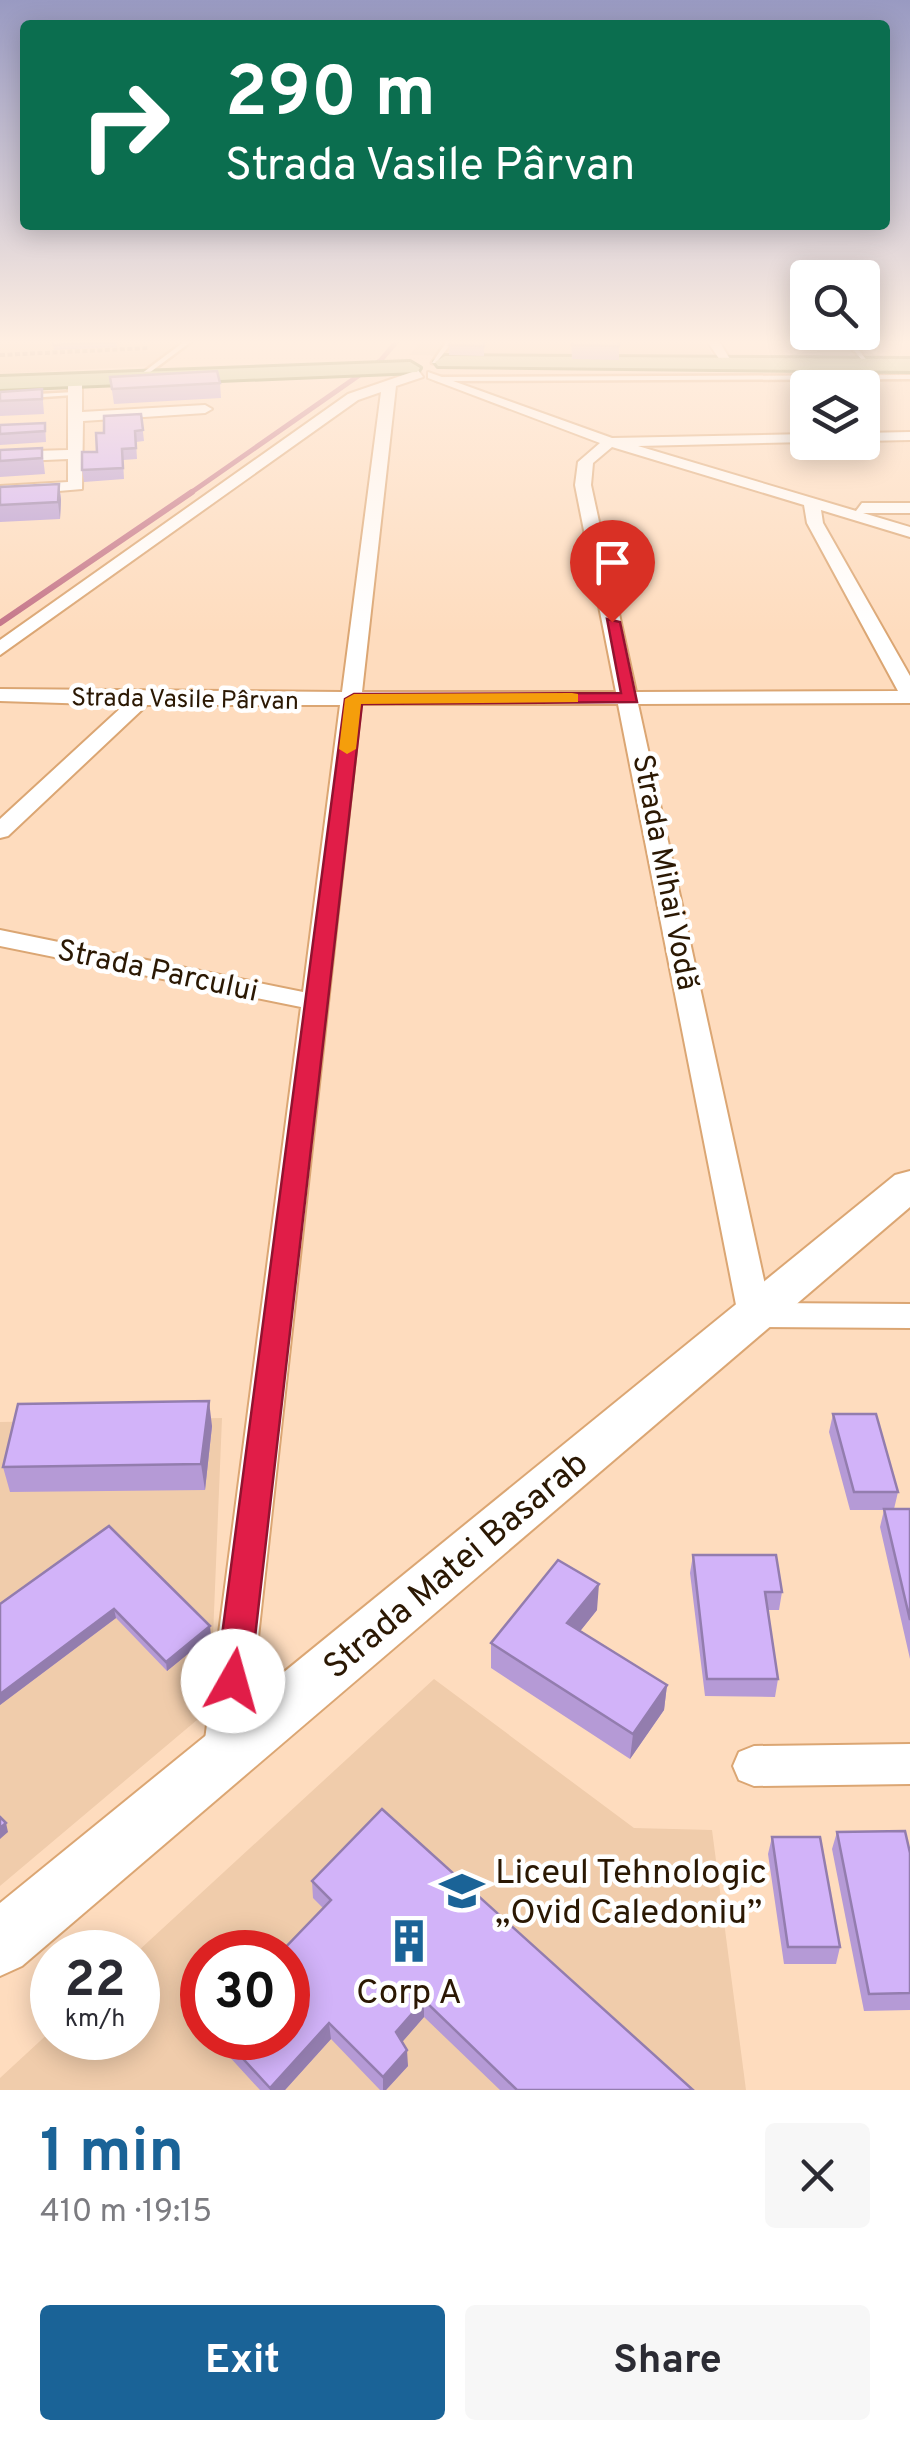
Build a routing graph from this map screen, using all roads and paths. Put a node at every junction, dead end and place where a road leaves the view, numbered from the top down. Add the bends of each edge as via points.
1 (75, 439) edge
2 (295, 439) edge
3 (409, 439) edge
4 (601, 439) edge
5 (782, 439) edge
6 (610, 442) junction
7 (76, 454) junction
8 (0, 458) edge
9 (0, 490) edge
10 (821, 506) junction
11 (910, 508) edge
12 (910, 532) edge
13 (0, 649) edge
14 (0, 694) edge
15 (910, 696) edge
16 (631, 698) junction
17 (142, 699) junction
18 (354, 699) junction
19 (0, 831) edge
20 (0, 938) edge
21 (315, 1002) junction
22 (910, 1185) edge
23 (755, 1314) junction
24 (910, 1316) edge
25 (224, 1756) junction
26 (910, 1764) edge
27 (754, 1766) dead end
28 (0, 1944) edge

1 - 7 street
2 - 13 street
3 - 18 street
4 - 6 street
5 - 6 street
6 - 10 street
6 - 16 street, Strada Mihai Vodă via 586,462 583,485
7 - 8 street
7 - 9 street via 76,486
10 - 11 street
10 - 12 street
10 - 15 street via 815,523
14 - 17 street, Strada Vasile Pârvan
15 - 16 street, Strada Vasile Pârvan
16 - 18 street, Strada Vasile Pârvan
16 - 23 street, Strada Mihai Vodă
17 - 18 street, Strada Vasile Pârvan
17 - 19 street
18 - 21 street
20 - 21 street, Strada Parcului
21 - 25 street
22 - 23 street, Strada Matei Basarab
23 - 24 street
23 - 25 street, Strada Matei Basarab
25 - 28 street, Strada Matei Basarab
26 - 27 street

